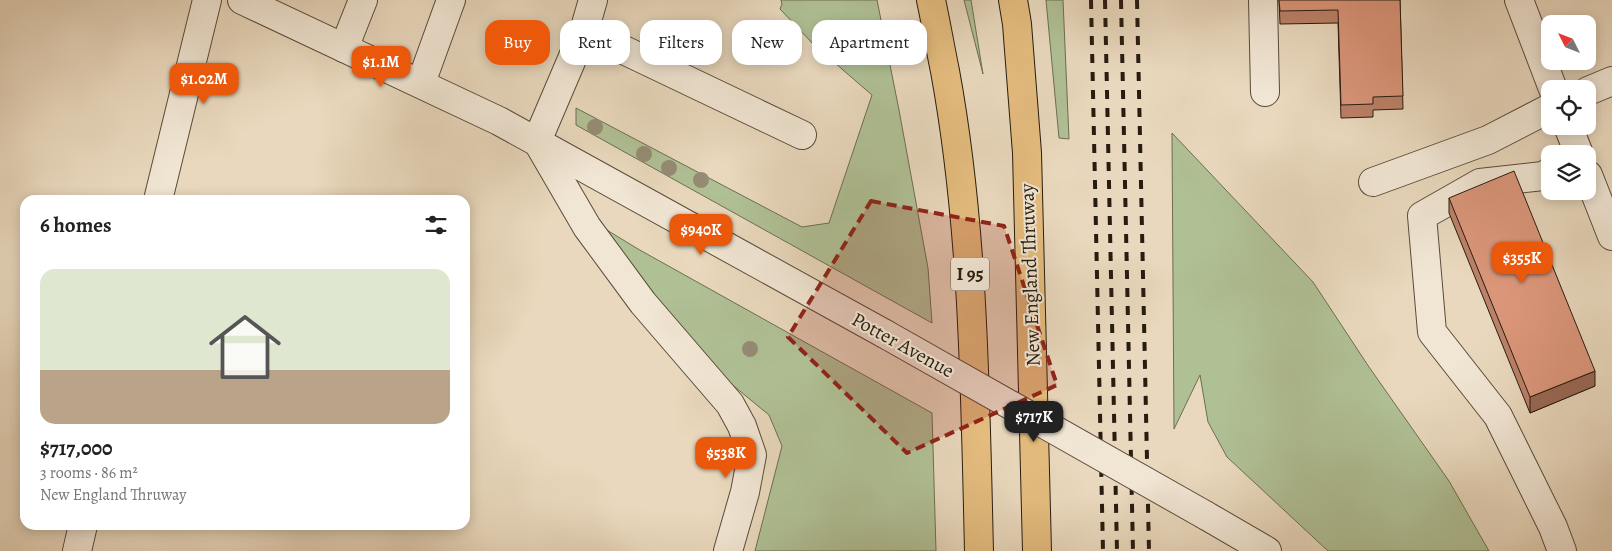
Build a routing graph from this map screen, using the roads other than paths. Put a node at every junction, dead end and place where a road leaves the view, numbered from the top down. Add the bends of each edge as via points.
1 (208, 0) edge
2 (242, 0) edge
3 (363, 0) edge
4 (451, 0) edge
5 (594, 0) edge
6 (930, 0) edge
7 (1014, 0) edge
8 (1263, 0) edge
9 (1518, 0) edge
10 (588, 20) edge
11 (344, 48) junction
12 (630, 53) edge
13 (570, 65) edge
14 (1549, 80) edge
15 (1612, 81) edge
16 (421, 83) junction
17 (1596, 88) edge
18 (1264, 92) dead end
19 (1541, 113) edge
20 (802, 135) dead end
21 (537, 142) junction
22 (1541, 176) edge
23 (1372, 182) dead end
24 (159, 195) edge
25 (1596, 195) edge
26 (1612, 236) edge
27 (82, 530) edge
28 (77, 551) edge
29 (728, 551) edge
30 (979, 551) edge
31 (1037, 551) edge
32 (1267, 551) edge
33 (1562, 551) edge

1 - 24 street
2 - 11 street, Potter Avenue
3 - 11 street
4 - 16 street
5 - 10 street
6 - 30 highway, I 95 via 951,107 965,205 972,304
7 - 31 highway, New England Thruway via 1027,153
8 - 18 street
9 - 14 street
11 - 16 street, Potter Avenue
12 - 20 street
13 - 21 street
15 - 17 street
16 - 21 street, Potter Avenue
19 - 23 street via 1488,140
21 - 29 street via 587,227 642,302 730,404 742,426 752,455 746,492
21 - 32 street, Potter Avenue, bridge via 885,334
22 - 33 street via 1480,183 1422,216 1432,332 1498,416
25 - 26 street
27 - 28 street

